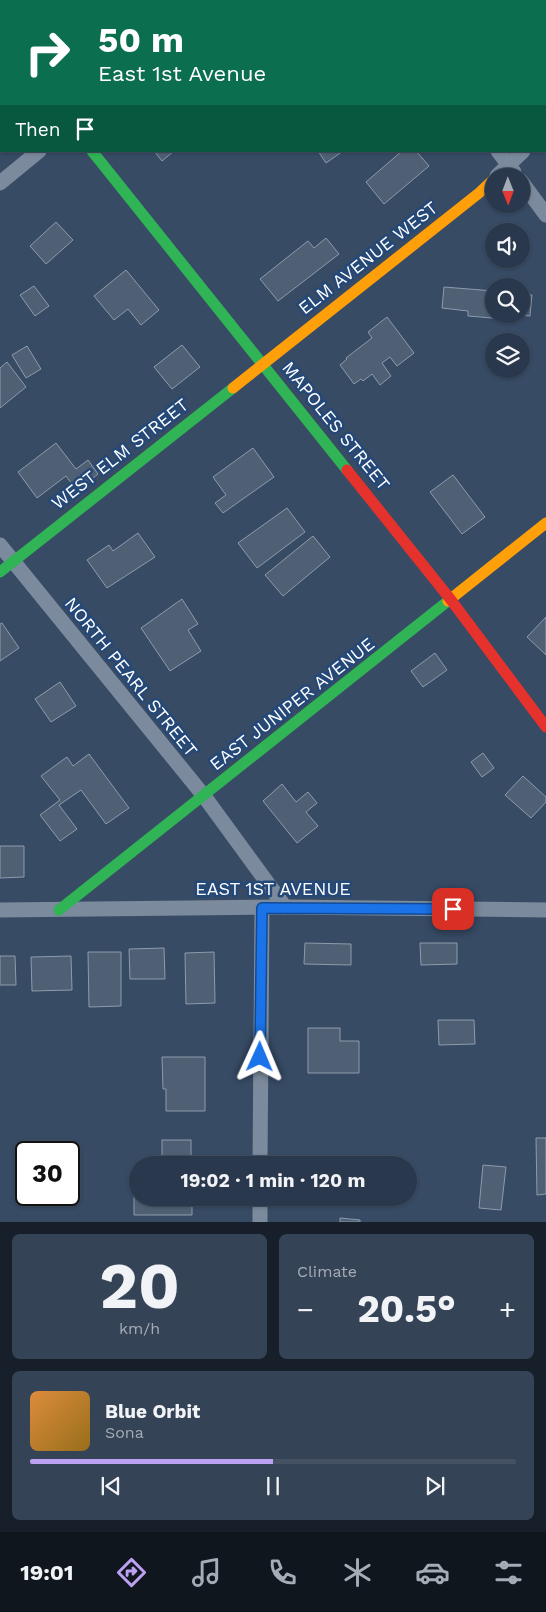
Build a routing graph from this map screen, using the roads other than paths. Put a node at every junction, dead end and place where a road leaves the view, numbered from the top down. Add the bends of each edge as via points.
1 (39, 152) edge
2 (93, 152) edge
3 (499, 152) edge
4 (522, 152) edge
5 (511, 168) edge
6 (514, 168) edge
7 (0, 183) edge
8 (485, 187) edge
9 (530, 193) edge
10 (546, 215) edge
11 (263, 364) junction
12 (546, 524) edge
13 (0, 545) edge
14 (13, 562) junction
15 (0, 572) edge
16 (451, 600) junction
17 (546, 727) edge
18 (204, 796) junction
19 (285, 907) junction
20 (262, 908) junction
21 (0, 910) edge
22 (59, 910) junction
23 (546, 910) edge
24 (260, 1156) edge
25 (260, 1206) edge
26 (260, 1222) edge

1 - 7 street
2 - 11 street, MAPOLES STREET
3 - 5 street
4 - 6 street
8 - 11 street, ELM AVENUE WEST
9 - 10 street
11 - 14 street, WEST ELM STREET
11 - 16 street, MAPOLES STREET
12 - 16 street, EAST JUNIPER AVENUE
13 - 14 street, NORTH PEARL STREET
14 - 15 street, WEST ELM STREET
14 - 18 street, NORTH PEARL STREET
16 - 17 street, MAPOLES STREET
16 - 18 street, EAST JUNIPER AVENUE
18 - 19 street, NORTH PEARL STREET
18 - 22 street, EAST JUNIPER AVENUE
19 - 20 street, EAST 1ST AVENUE
19 - 23 street, EAST 1ST AVENUE
20 - 22 street, EAST 1ST AVENUE
20 - 24 street
21 - 22 street, EAST 1ST AVENUE
25 - 26 street

